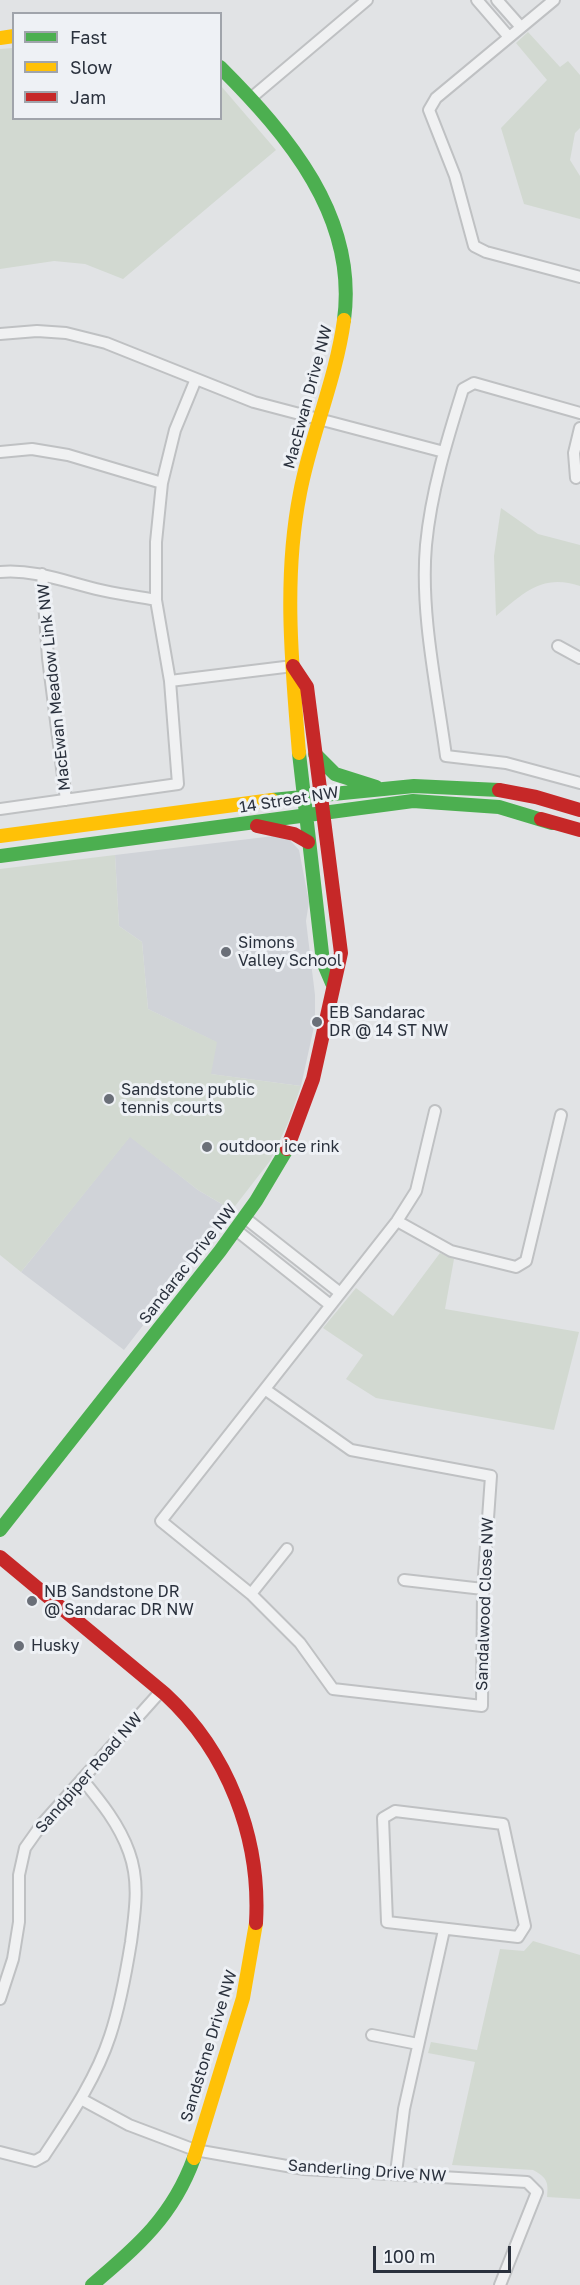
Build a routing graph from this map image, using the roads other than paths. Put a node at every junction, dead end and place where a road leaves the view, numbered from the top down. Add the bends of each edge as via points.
1 (367, 0) edge
2 (477, 0) edge
3 (497, 0) edge
4 (554, 0) edge
5 (520, 26) junction
6 (509, 37) junction
7 (222, 69) edge
8 (251, 98) junction
9 (580, 277) edge
10 (0, 333) edge
11 (196, 379) junction
12 (580, 414) edge
13 (322, 418) junction
14 (580, 428) edge
15 (0, 452) edge
16 (444, 452) junction
17 (576, 478) dead end
18 (162, 483) junction
19 (0, 572) edge
20 (42, 574) junction
21 (156, 600) junction
22 (558, 646) dead end
23 (580, 658) edge
24 (293, 666) junction
25 (170, 681) junction
26 (315, 754) junction
27 (580, 783) edge
28 (382, 789) junction
29 (321, 794) junction
30 (302, 796) junction
31 (66, 800) junction
32 (0, 809) edge
33 (580, 810) edge
34 (323, 812) junction
35 (305, 815) junction
36 (541, 819) junction
37 (247, 824) junction
38 (580, 830) edge
39 (580, 835) edge
40 (0, 836) edge
41 (308, 842) junction
42 (0, 856) edge
43 (332, 983) junction
44 (435, 1111) dead end
45 (561, 1115) dead end
46 (245, 1218) junction
47 (397, 1221) junction
48 (236, 1230) junction
49 (339, 1292) junction
50 (329, 1304) junction
51 (266, 1390) junction
52 (0, 1530) edge
53 (287, 1549) dead end
54 (0, 1557) edge
55 (404, 1580) dead end
56 (483, 1589) junction
57 (251, 1594) junction
58 (161, 1691) junction
59 (82, 1779) junction
60 (444, 1930) junction
61 (0, 1999) edge
62 (372, 2035) dead end
63 (418, 2044) junction
64 (81, 2099) junction
65 (195, 2150) junction
66 (0, 2152) edge
67 (396, 2173) junction
68 (95, 2284) edge
69 (500, 2285) edge

1 - 8 street
2 - 6 street
3 - 5 street
4 - 5 street
5 - 6 street
6 - 9 street via 435,98 429,116 455,176 474,246
7 - 8 street, MacEwan Drive NW
8 - 13 street, MacEwan Drive NW via 312,175 333,220 343,256 344,325
10 - 11 street via 38,331 86,338
11 - 13 street via 254,402
11 - 18 street via 175,430
12 - 16 street via 474,383 463,389
13 - 16 street
13 - 24 street, MacEwan Drive NW via 300,492 291,554 289,627
14 - 17 street via 574,453
15 - 18 street via 32,449 68,454
16 - 27 street via 428,535 425,584 446,756 506,763
18 - 21 street
19 - 20 street
20 - 21 street
20 - 31 street, MacEwan Meadow Link NW
21 - 25 street
22 - 23 street
24 - 25 street
24 - 26 street, MacEwan Drive NW via 307,687
24 - 30 street, MacEwan Drive NW
25 - 31 street via 178,784
26 - 28 street via 335,774
26 - 29 street, MacEwan Drive NW
28 - 29 street, 14 Street NW
28 - 33 street, 14 Street NW via 487,788
29 - 30 street, 14 Street NW
29 - 34 street, Sandarac Drive NW
30 - 35 street, Sandarac Drive NW
30 - 40 street, 14 Street NW
31 - 32 street
34 - 35 street, 14 Street NW
34 - 36 street, 14 Street NW via 413,801 498,807
34 - 43 street, Sandarac Drive NW via 341,953
35 - 37 street, 14 Street NW
35 - 41 street, Sandarac Drive NW
36 - 38 street
36 - 39 street, 14 Street NW
37 - 41 street via 294,834
37 - 42 street, 14 Street NW
41 - 43 street, Sandarac Drive NW via 323,962
43 - 46 street, Sandarac Drive NW via 320,1060 301,1119 279,1167
44 - 47 street, Sandalwood Close NW via 416,1191
45 - 47 street via 526,1261 516,1267 462,1254
46 - 48 street, Sandarac Drive NW
46 - 49 street
47 - 49 street, Sandalwood Close NW
48 - 50 street
48 - 52 street, Sandarac Drive NW
49 - 50 street, Sandalwood Close NW
50 - 51 street, Sandalwood Close NW
51 - 56 street, Sandalwood Close NW via 351,1450 491,1476
51 - 57 street, Sandalwood Close NW via 161,1521
53 - 57 street
54 - 58 street, Sandstone Drive NW
55 - 56 street
56 - 57 street, Sandalwood Close NW via 482,1706 333,1689 300,1643
58 - 59 street, Sandpiper Road NW
58 - 65 street, Sandstone Drive NW via 192,1721 219,1761 248,1831 256,1884 257,1928 248,1981
59 - 61 street, Sandpiper Road NW via 26,1848 19,1875 19,1923 13,1959
59 - 64 street via 111,1815 129,1852 136,1876 137,1901 110,2037
60 - 60 street via 518,1937 525,1926 503,1824 395,1811 383,1818 387,1922
60 - 63 street
62 - 63 street
63 - 67 street
64 - 65 street, Sanderling Drive NW via 129,2125
64 - 66 street via 44,2156 35,2161
65 - 67 street, Sanderling Drive NW via 304,2169
65 - 68 street, Sandstone Drive NW via 184,2182 166,2213
67 - 69 street, Sanderling Drive NW via 527,2182 537,2192

